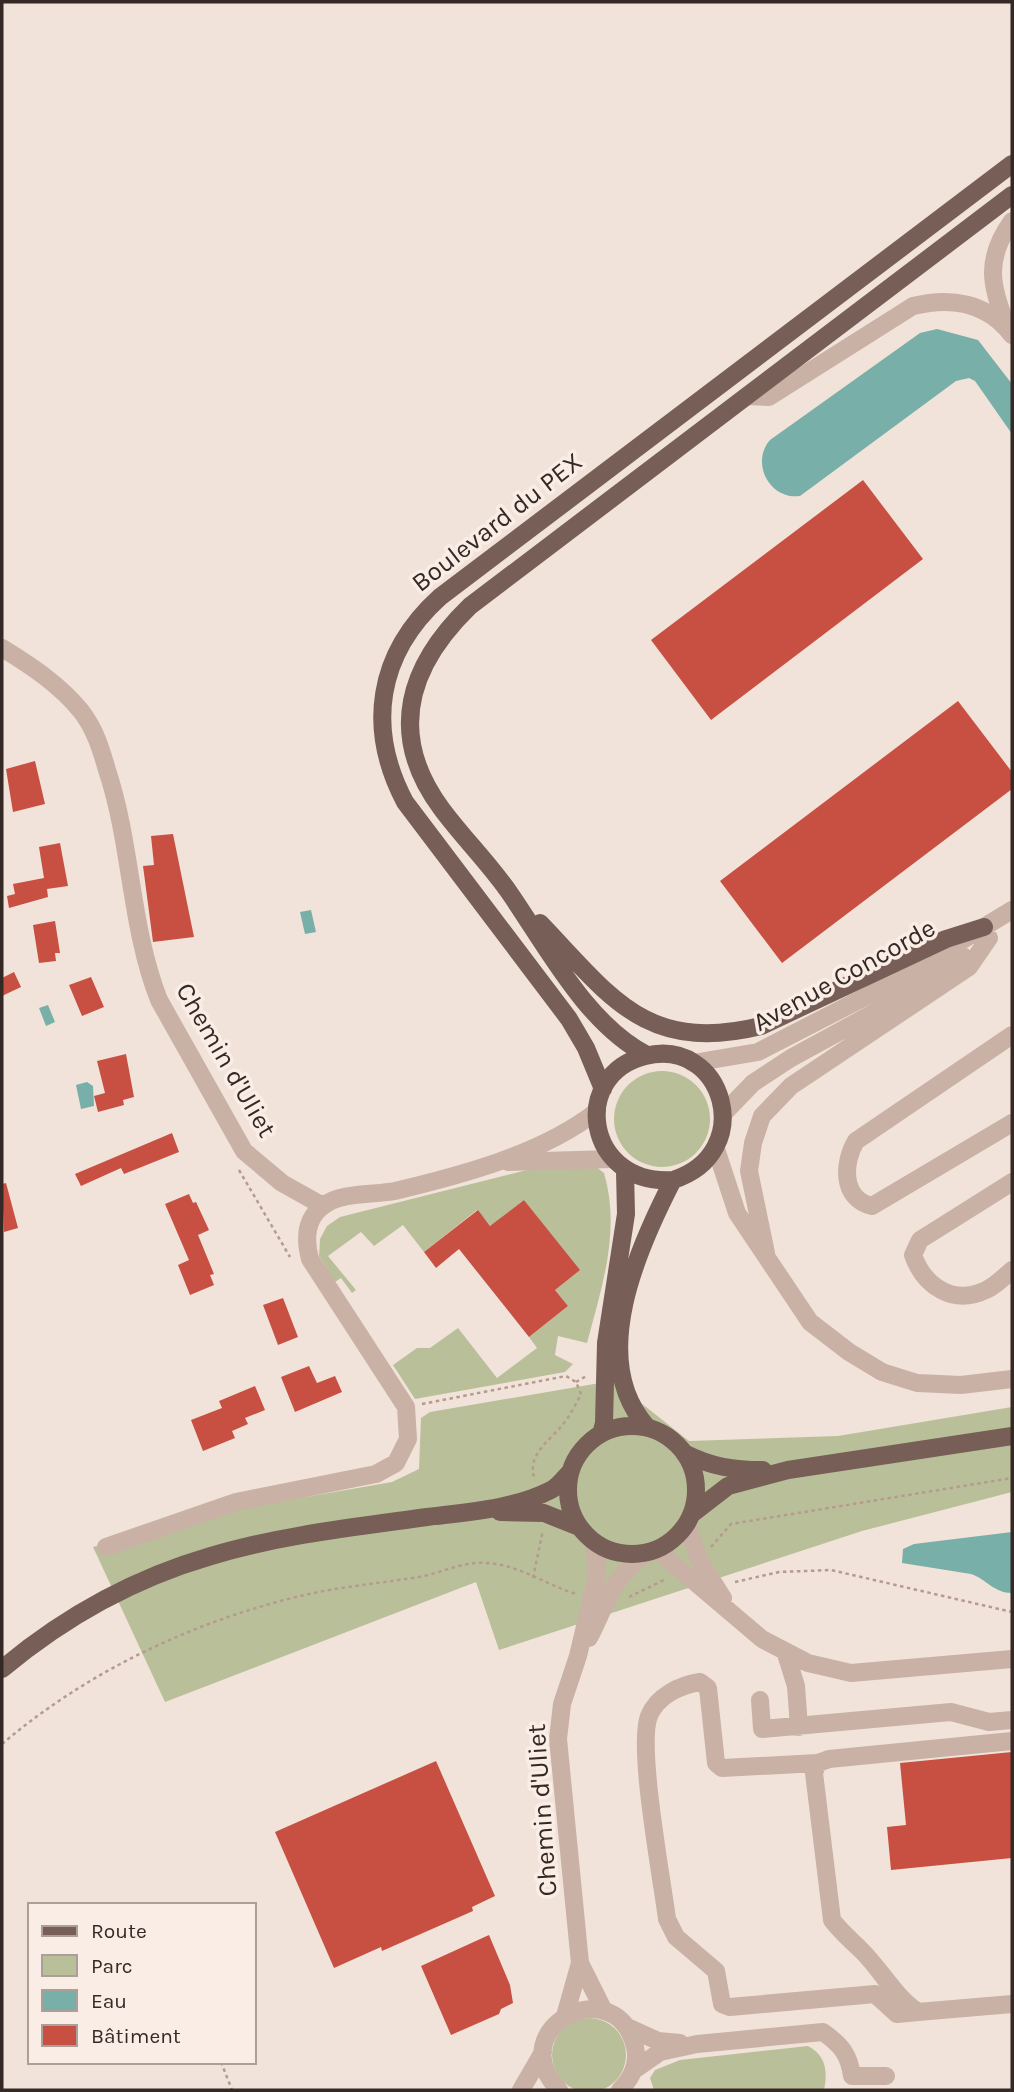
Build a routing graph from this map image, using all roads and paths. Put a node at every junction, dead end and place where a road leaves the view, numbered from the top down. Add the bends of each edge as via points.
1 (1012, 164) edge
2 (1012, 195) edge
3 (1012, 221) edge
4 (1010, 332) edge
5 (747, 396) junction
6 (2, 648) edge
7 (510, 892) junction
8 (1012, 912) edge
9 (986, 933) junction
10 (1012, 1035) edge
11 (647, 1055) junction
12 (693, 1063) junction
13 (603, 1089) junction
14 (597, 1111) junction
15 (724, 1113) junction
16 (1012, 1123) edge
17 (716, 1149) junction
18 (490, 1163) junction
19 (618, 1165) junction
20 (673, 1180) junction
21 (1012, 1182) edge
22 (323, 1206) junction
23 (766, 1253) junction
24 (1012, 1270) edge
25 (1012, 1379) edge
26 (406, 1407) junction
27 (648, 1428) junction
28 (601, 1434) junction
29 (1012, 1436) edge
30 (684, 1453) junction
31 (788, 1470) junction
32 (570, 1472) junction
33 (1012, 1478) edge
34 (538, 1486) dead end
35 (472, 1511) junction
36 (690, 1519) junction
37 (544, 1522) dead end
38 (579, 1527) junction
39 (592, 1541) junction
40 (106, 1547) dead end
41 (710, 1549) dead end
42 (652, 1551) junction
43 (533, 1578) junction
44 (666, 1580) dead end
45 (719, 1591) junction
46 (584, 1597) dead end
47 (625, 1600) dead end
48 (728, 1608) junction
49 (1012, 1612) edge
50 (786, 1654) junction
51 (578, 1656) junction
52 (1012, 1659) edge
53 (2, 1669) edge
54 (760, 1700) dead end
55 (1012, 1720) edge
56 (800, 1727) junction
57 (1012, 1741) edge
58 (2, 1744) edge
59 (818, 1763) junction
60 (580, 1964) junction
61 (1012, 2004) edge
62 (604, 2011) junction
63 (918, 2011) junction
64 (565, 2016) junction
65 (627, 2027) junction
66 (697, 2044) junction
67 (543, 2052) junction
68 (222, 2064) edge
69 (886, 2076) dead end
70 (631, 2082) edge
71 (232, 2090) edge
72 (521, 2090) edge
73 (559, 2090) edge

1 - 13 main road, Boulevard du PEX via 440,597 404,635 382,707 382,735 394,780 405,802 569,1019
2 - 5 main road, Boulevard du PEX
3 - 4 street via 998,241 992,265 994,295
4 - 5 street via 985,311 953,300 913,306 769,397
5 - 7 main road, Boulevard du PEX via 470,606 424,660 413,695 416,758 440,807
6 - 22 street, Chemin d'Uliet via 52,680 96,734 123,822 149,974 244,1151 282,1183
7 - 9 main road via 600,989 662,1027 687,1033 729,1034 761,1026 946,939
7 - 11 main road, Boulevard du PEX via 546,949 612,1034
8 - 9 street, Avenue Concorde
9 - 12 street, Avenue Concorde via 758,1052
9 - 15 street, Avenue Concorde via 901,999 753,1083
9 - 23 street via 969,967 791,1086 762,1116 750,1171
10 - 16 street via 856,1141 847,1156 846,1175 854,1195 872,1206
11 - 12 main road via 678,1056
11 - 13 main road via 621,1068
12 - 15 main road via 715,1084
13 - 14 main road
14 - 18 street via 566,1133
14 - 19 main road via 599,1136
15 - 17 main road
17 - 20 main road via 698,1169
17 - 23 street via 737,1213
18 - 19 street
18 - 22 street
19 - 20 main road via 640,1178
19 - 28 main road via 626,1214 606,1343
20 - 27 main road via 637,1258 618,1348 626,1397
21 - 24 street via 920,1240 913,1255 919,1272 932,1286 953,1296 987,1290
22 - 26 street via 308,1230 305,1243 310,1259
23 - 25 street via 810,1322 882,1372 917,1383 961,1385
26 - 34 path via 566,1376 576,1382 581,1394 533,1464
26 - 40 street via 408,1439 396,1463 376,1474 236,1502
27 - 28 main road via 616,1428
27 - 30 main road via 662,1433
28 - 32 main road via 577,1457
29 - 31 main road
30 - 31 main road via 727,1470
30 - 36 main road via 696,1482
31 - 36 main road via 728,1486
32 - 35 main road via 542,1494
32 - 38 main road via 570,1510
33 - 41 path via 731,1524
35 - 38 main road via 544,1513
35 - 53 main road via 316,1533 213,1555 121,1591
36 - 42 main road via 672,1541
36 - 45 street via 699,1560
37 - 43 path
38 - 39 main road
39 - 42 main road via 618,1553
39 - 51 street, Chemin d'Uliet via 596,1580
42 - 48 street
42 - 51 street, Chemin d'Uliet via 626,1569 613,1586
43 - 46 path
43 - 58 path via 483,1562 308,1594 252,1609 144,1652 61,1699
44 - 47 path
45 - 48 street
45 - 49 path via 734,1582 779,1572 831,1570
48 - 50 street
50 - 52 street via 851,1673
50 - 56 street via 796,1686
51 - 60 street, Chemin d'Uliet via 562,1704 558,1739
54 - 56 street via 762,1729
55 - 56 street via 989,1722 951,1712
57 - 59 street
59 - 63 street via 814,1773 832,1920 907,2005
59 - 63 street via 722,1768 716,1763 708,1688 700,1682 687,1684 662,1699 650,1715 646,1755 667,1919 676,1937 716,1971 722,2004 730,2007 875,1994 897,2014
60 - 62 street, Chemin d'Uliet
60 - 64 street, Chemin d'Uliet
61 - 63 street
62 - 64 street via 588,2009
62 - 65 street
64 - 67 street via 546,2037
65 - 66 street via 658,2041
65 - 70 street via 636,2052
66 - 69 street via 823,2032 848,2056 852,2076
66 - 70 street via 660,2052
67 - 72 street
67 - 73 street via 544,2068
68 - 71 path

